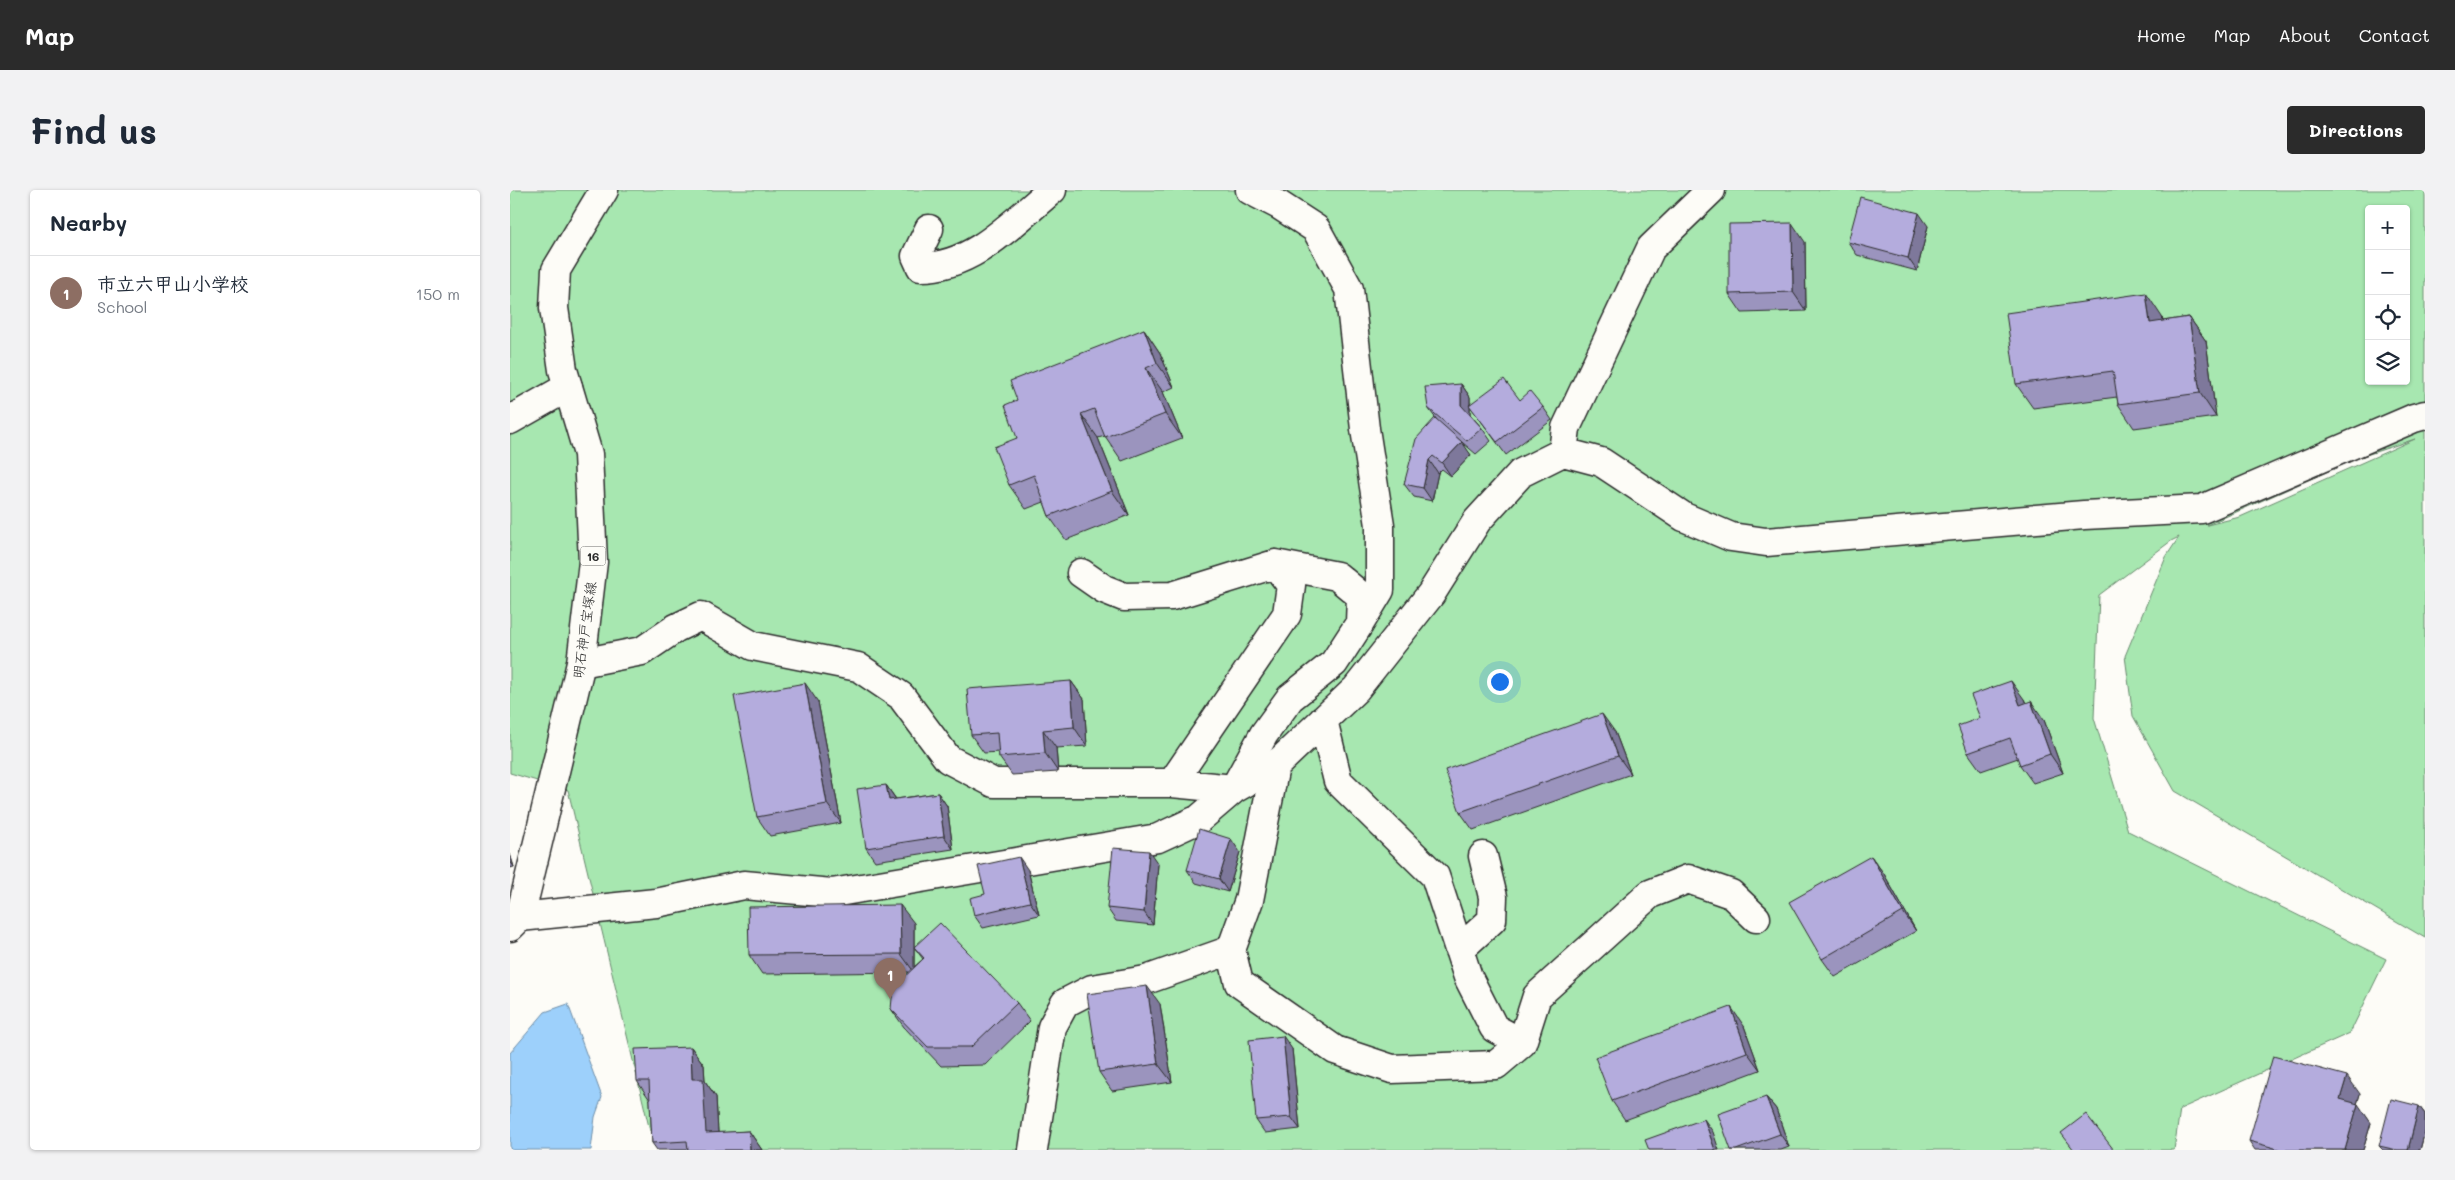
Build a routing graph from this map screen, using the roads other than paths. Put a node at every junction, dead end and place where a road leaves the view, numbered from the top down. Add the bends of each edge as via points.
1 (604, 190) edge
2 (1052, 190) edge
3 (1250, 190) edge
4 (1711, 190) edge
5 (929, 229) dead end
6 (568, 387) junction
7 (2425, 415) edge
8 (510, 420) edge
9 (1563, 452) junction
10 (1275, 564) junction
11 (1081, 573) dead end
12 (1360, 623) junction
13 (581, 663) junction
14 (1323, 720) junction
15 (1275, 766) junction
16 (1172, 783) junction
17 (1234, 789) junction
18 (1483, 856) dead end
19 (1756, 918) dead end
20 (515, 922) edge
21 (1231, 950) junction
22 (1459, 950) junction
23 (1522, 1044) junction
24 (1033, 1150) edge

1 - 6 street, 明石神戸宝塚線 / 16 via 556,270 554,308
2 - 5 street via 978,251 940,267 922,267 916,256
3 - 12 street via 1316,229 1349,289 1380,525 1380,590
4 - 9 street via 1651,248 1566,428
6 - 8 street
6 - 13 street, 明石神戸宝塚線 / 16 via 588,454 593,562
7 - 9 street via 2202,509 2084,515 1766,542 1731,537 1684,517 1601,462
9 - 14 street via 1521,473 1477,521 1431,594 1356,689
10 - 11 street via 1172,596 1124,597 1104,589
10 - 12 street via 1337,576 1361,596
10 - 16 street via 1291,585 1287,614
12 - 17 street via 1334,663 1290,698 1264,734
13 - 16 street via 642,651 701,616 753,646 858,667 901,696 948,759 994,783
13 - 20 street, 明石神戸宝塚線 / 16
14 - 15 street
14 - 22 street via 1338,781 1435,876
15 - 17 street
15 - 21 street via 1249,900
16 - 17 street
17 - 20 street via 1199,819 1158,838 832,893 744,885 656,903
18 - 22 street via 1493,897 1492,920
19 - 23 street via 1731,894 1688,879 1650,894 1537,996
21 - 23 street via 1239,983 1336,1050 1392,1070 1496,1065
21 - 24 street via 1146,980 1092,989 1065,1003 1052,1028
22 - 23 street via 1468,977 1494,1028

